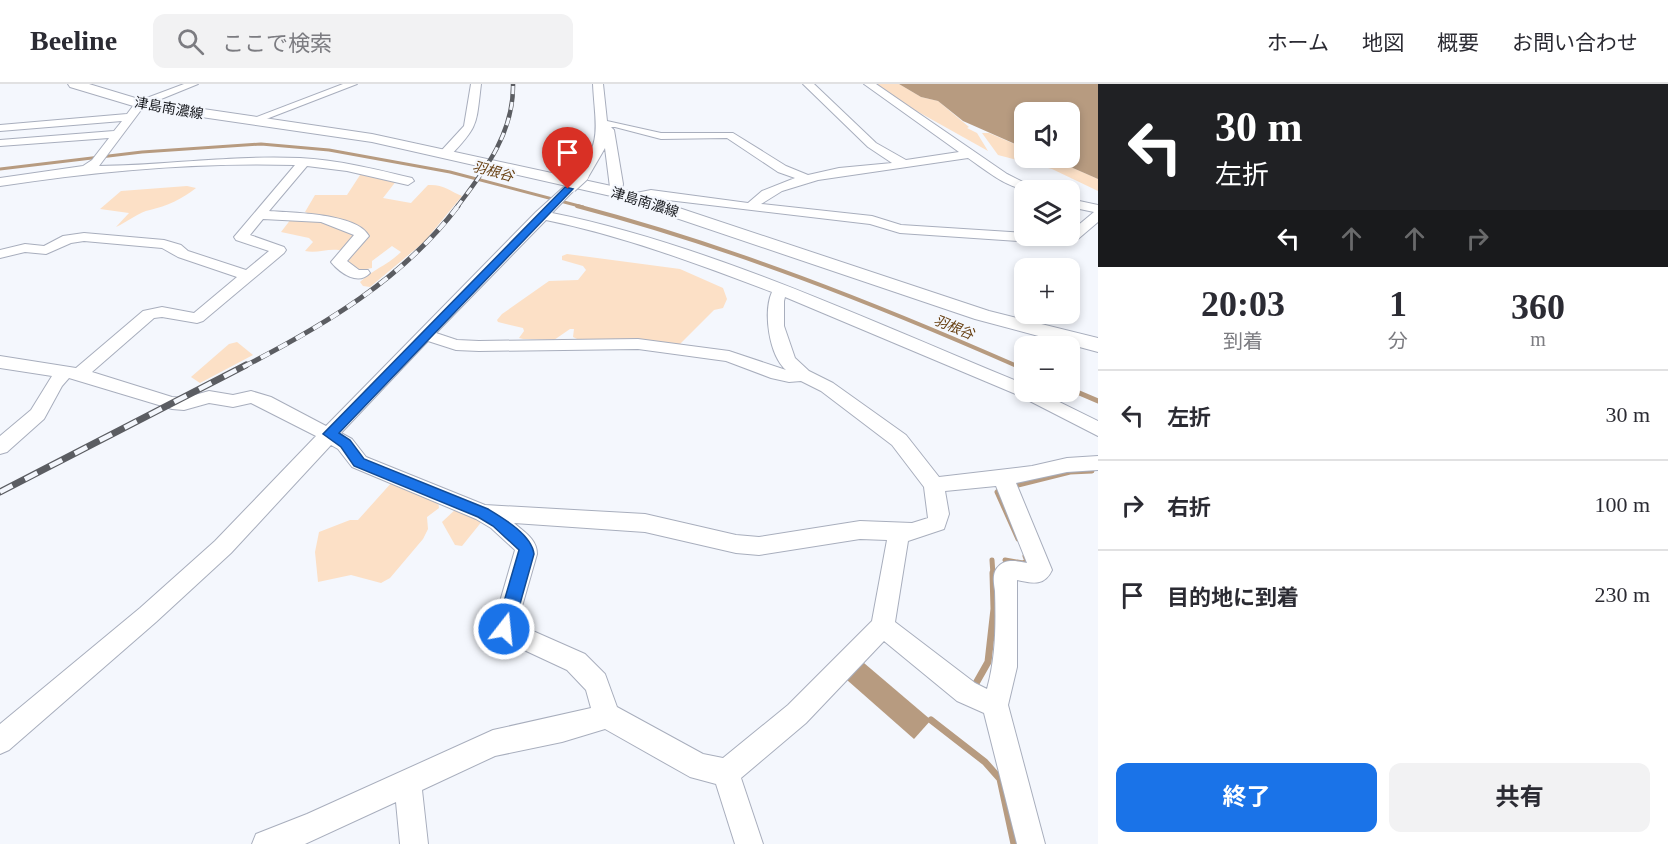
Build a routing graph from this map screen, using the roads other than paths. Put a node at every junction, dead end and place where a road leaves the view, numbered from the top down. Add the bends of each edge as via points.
1 (75, 84) edge
2 (193, 84) edge
3 (352, 84) edge
4 (476, 84) edge
5 (598, 84) edge
6 (808, 84) edge
7 (869, 84) edge
8 (135, 110) junction
9 (252, 121) junction
10 (602, 124) junction
11 (0, 128) edge
12 (117, 137) junction
13 (0, 143) edge
14 (445, 154) junction
15 (971, 154) junction
16 (304, 162) junction
17 (903, 164) junction
18 (91, 166) junction
19 (807, 179) junction
20 (408, 181) dead end
21 (0, 182) edge
22 (1014, 182) edge
23 (616, 192) junction
24 (636, 197) junction
25 (1080, 206) edge
26 (751, 207) junction
27 (1098, 211) edge
28 (544, 213) junction
29 (259, 215) junction
30 (0, 254) edge
31 (363, 273) dead end
32 (249, 276) junction
33 (781, 290) junction
34 (425, 335) junction
35 (1098, 345) edge
36 (0, 363) edge
37 (72, 373) junction
38 (803, 375) junction
39 (1014, 386) edge
40 (1046, 402) edge
41 (1098, 429) edge
42 (330, 434) junction
43 (0, 447) edge
44 (1098, 463) edge
45 (1002, 478) junction
46 (934, 485) junction
47 (483, 513) junction
48 (899, 532) junction
49 (883, 626) junction
50 (995, 705) junction
51 (607, 716) junction
52 (0, 741) edge
53 (726, 772) junction
54 (408, 783) junction
55 (266, 844) edge
56 (414, 844) edge
57 (750, 844) edge
58 (1031, 844) edge

1 - 8 main road, 津島南濃線
2 - 8 street
3 - 9 street
4 - 14 street via 470,126
5 - 10 street
6 - 17 street via 873,145
7 - 15 street
8 - 9 main road, 津島南濃線
8 - 11 street
8 - 12 street
9 - 14 main road, 津島南濃線 via 372,138
10 - 19 street via 661,135 729,135 782,169
10 - 23 street via 610,132
10 - 28 street, bridge via 601,150 583,176
12 - 13 street
12 - 18 street
14 - 23 main road, 津島南濃線
15 - 17 street
15 - 22 street
16 - 18 street via 234,161 101,170
16 - 20 street
16 - 29 street
17 - 19 street
18 - 21 street
19 - 26 street via 768,192
23 - 24 main road, 津島南濃線
24 - 26 street via 651,194
24 - 35 main road, 津島南濃線 via 982,315
25 - 27 street
26 - 27 street via 872,220 900,229 1048,239 1073,236
28 - 33 street via 689,256
28 - 34 street
29 - 31 street via 323,218 360,232 362,236 338,262 357,275
29 - 32 street via 241,237 279,250
30 - 32 street via 25,248 46,250 74,238 112,238 164,244
32 - 37 street via 197,318 162,312 149,314
33 - 38 street via 776,301 776,326 787,361
33 - 39 street
34 - 38 street via 456,345 479,346 638,344 729,357 771,372
34 - 42 street
36 - 37 street
37 - 42 street via 154,399 184,404 209,397 232,401 251,397
37 - 43 street via 55,383 38,414
38 - 46 street via 827,387 899,440
40 - 41 street
42 - 47 street via 345,444 359,462
42 - 52 street via 223,546
44 - 45 street
45 - 46 street
45 - 50 street via 1041,570 1037,574 1011,570 1005,574 1005,667
46 - 48 street via 937,523
47 - 48 street via 645,523 759,546 860,530
47 - 51 street via 526,547 504,629 576,662 596,683
48 - 49 street
49 - 50 street via 966,692
49 - 53 street via 797,714
50 - 58 street
51 - 53 street via 700,767
51 - 54 street via 493,743
53 - 57 street
54 - 55 street
54 - 56 street

